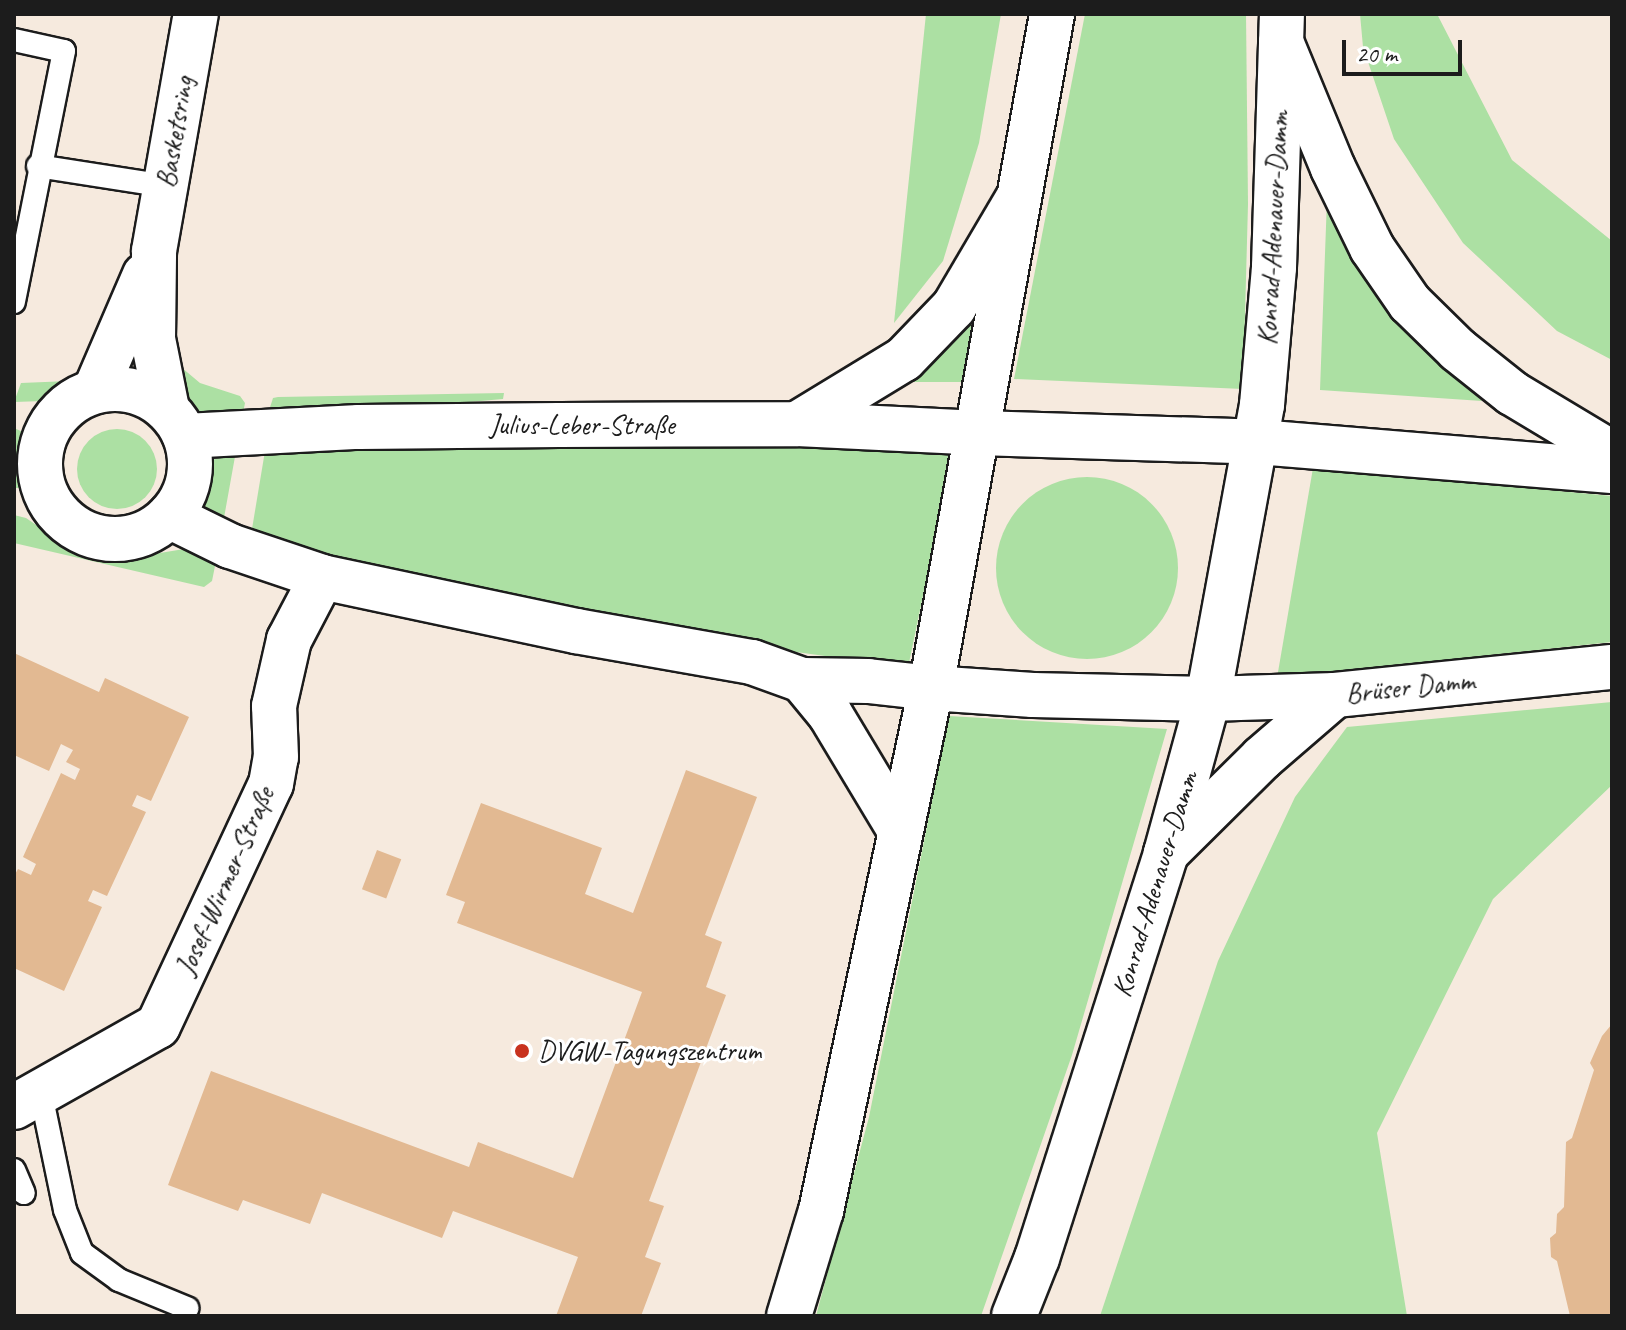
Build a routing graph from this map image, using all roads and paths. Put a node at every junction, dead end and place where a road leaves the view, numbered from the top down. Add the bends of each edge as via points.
1 (196, 14) edge
2 (1052, 14) edge
3 (1281, 28) edge
4 (14, 40) edge
5 (38, 166) junction
6 (165, 186) junction
7 (1018, 198) junction
8 (154, 251) junction
9 (14, 302) edge
10 (95, 391) junction
11 (34, 417) edge
12 (176, 423) junction
13 (797, 424) junction
14 (979, 433) junction
15 (1258, 442) junction
16 (1612, 453) edge
17 (1612, 471) edge
18 (31, 499) edge
19 (169, 516) junction
20 (322, 577) junction
21 (1612, 667) edge
22 (802, 680) junction
23 (931, 688) junction
24 (1335, 695) junction
25 (1208, 699) junction
26 (899, 829) junction
27 (1166, 853) junction
28 (28, 1100) edge
29 (14, 1170) edge
30 (24, 1193) dead end
31 (187, 1308) dead end
32 (789, 1316) edge
33 (1014, 1316) edge

1 - 6 street, Basketsring
2 - 7 street
3 - 15 street, Konrad-Adenauer-Damm via 1274,267
3 - 16 street via 1333,168 1372,248 1410,303 1512,393
4 - 5 lane via 64,51
5 - 6 lane
5 - 9 lane
6 - 8 street, Basketsring
7 - 13 street via 954,307 904,359
7 - 14 street
8 - 10 street, Basketsring
8 - 12 street, Basketsring via 153,339
10 - 11 street
10 - 12 street, Julius-Leber-Straße via 121,388 145,395
11 - 18 street via 43,439
12 - 13 street, Julius-Leber-Straße
12 - 19 street via 190,457 182,498
13 - 14 street, Julius-Leber-Straße
14 - 15 street
14 - 23 street
15 - 17 street
15 - 25 street, Konrad-Adenauer-Damm
18 - 19 street via 82,532 104,539 139,534
19 - 20 street via 230,546
20 - 22 street via 752,662
20 - 28 street, Josef-Wirmer-Straße via 289,640 274,706 271,784 158,1026
21 - 24 street, Brüser Damm
22 - 23 street
22 - 26 street via 830,714
23 - 25 street, Brüser Damm
23 - 26 street
24 - 25 street, Brüser Damm
24 - 27 street
25 - 27 street, Konrad-Adenauer-Damm
26 - 32 street via 821,1211
27 - 33 street, Konrad-Adenauer-Damm
28 - 31 lane via 82,1253 119,1280
29 - 30 lane

